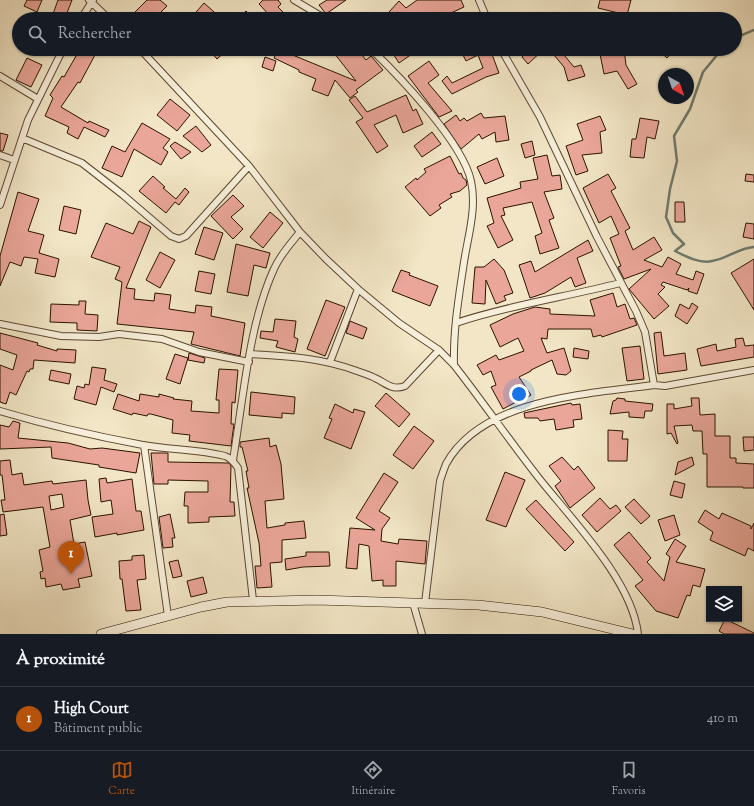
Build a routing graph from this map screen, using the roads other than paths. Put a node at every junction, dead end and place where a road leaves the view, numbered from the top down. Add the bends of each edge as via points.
1 (294, 0) edge
2 (479, 0) edge
3 (91, 1) edge
4 (85, 12) edge
5 (102, 12) edge
6 (314, 12) edge
7 (484, 12) edge
8 (60, 56) edge
9 (147, 56) edge
10 (378, 56) edge
11 (505, 56) edge
12 (0, 76) edge
13 (38, 99) junction
14 (22, 138) junction
15 (0, 155) edge
16 (14, 160) junction
17 (249, 166) junction
18 (0, 205) edge
19 (300, 232) junction
20 (620, 283) junction
21 (358, 289) junction
22 (456, 323) junction
23 (0, 324) edge
24 (439, 350) junction
25 (251, 354) junction
26 (249, 362) junction
27 (330, 362) junction
28 (454, 365) junction
29 (754, 370) edge
30 (654, 384) junction
31 (0, 411) edge
32 (493, 419) junction
33 (144, 445) junction
34 (233, 460) junction
35 (253, 600) junction
36 (413, 603) junction
37 (425, 603) junction
38 (168, 616) junction
39 (101, 634) edge
40 (422, 634) edge
41 (633, 634) edge
42 (638, 634) edge

1 - 6 street
2 - 7 street
3 - 4 street
3 - 5 street
8 - 13 street
9 - 17 street
10 - 22 street via 398,75 465,161 471,182 470,231
11 - 20 street via 540,117
12 - 13 street
13 - 14 street
14 - 16 street
14 - 17 street via 82,163 171,236 179,239 186,236
15 - 16 street
16 - 18 street
17 - 19 street
19 - 21 street
19 - 25 street via 274,268 262,300
20 - 22 street via 572,296 489,312
20 - 30 street via 645,332
21 - 24 street via 399,323
21 - 27 street
22 - 28 street
23 - 26 street via 61,336 99,337 119,334 162,338 199,352
24 - 27 street via 405,386 398,389
24 - 28 street
25 - 26 street
25 - 27 street via 293,356
26 - 34 street
28 - 32 street
29 - 30 street via 665,386
30 - 32 street via 551,400
31 - 33 street via 37,422
32 - 37 street via 470,435 446,464 440,481
32 - 42 street via 584,533 614,577 631,606
33 - 34 street via 189,450
33 - 38 street
34 - 35 street via 238,468
35 - 36 street
35 - 38 street via 201,607
36 - 37 street
36 - 40 street
37 - 41 street via 478,605 542,612
38 - 39 street

